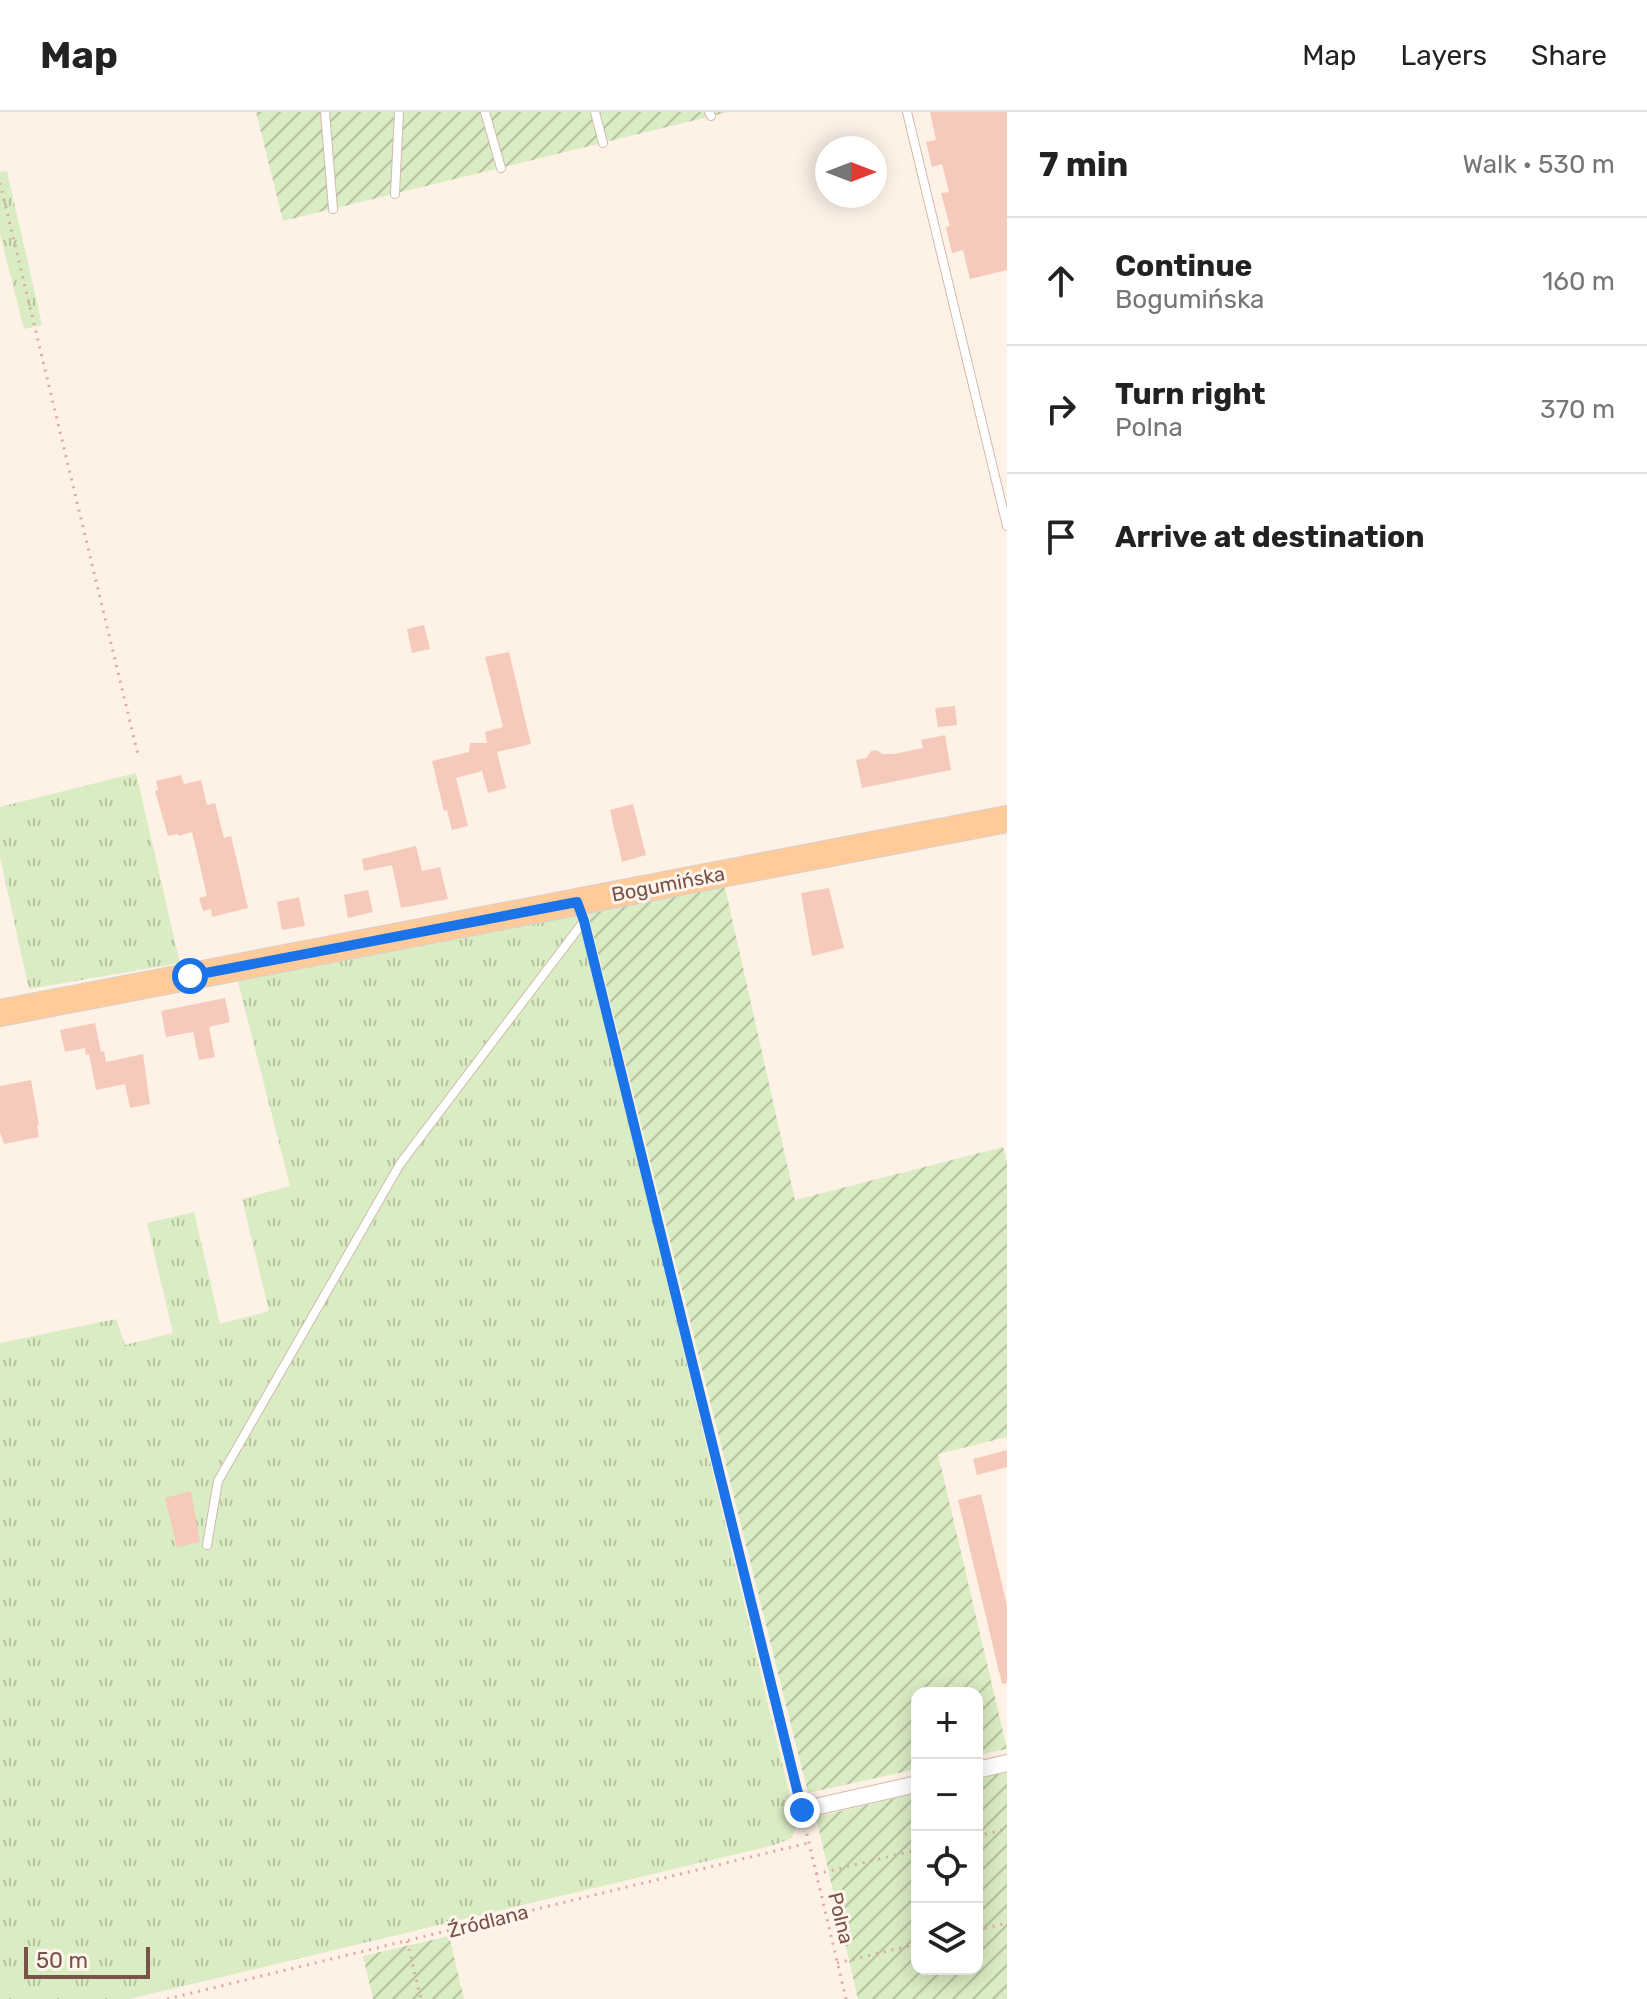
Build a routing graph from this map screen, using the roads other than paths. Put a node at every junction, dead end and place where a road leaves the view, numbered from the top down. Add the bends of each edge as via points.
1 (325, 112) edge
2 (399, 112) edge
3 (485, 112) edge
4 (595, 112) edge
5 (907, 112) edge
6 (603, 143) dead end
7 (501, 168) dead end
8 (395, 194) dead end
9 (333, 209) dead end
10 (1007, 526) edge
11 (1007, 819) edge
12 (584, 921) road end
13 (0, 1013) edge
14 (207, 1545) dead end
15 (1007, 1763) edge
16 (983, 1769) edge
17 (911, 1785) edge
18 (802, 1810) road end

1 - 9 lane
2 - 8 lane
3 - 7 lane
4 - 6 lane
5 - 10 lane
11 - 13 main road, Bogumińska
12 - 14 lane via 400,1164 218,1481
15 - 16 street
17 - 18 street

